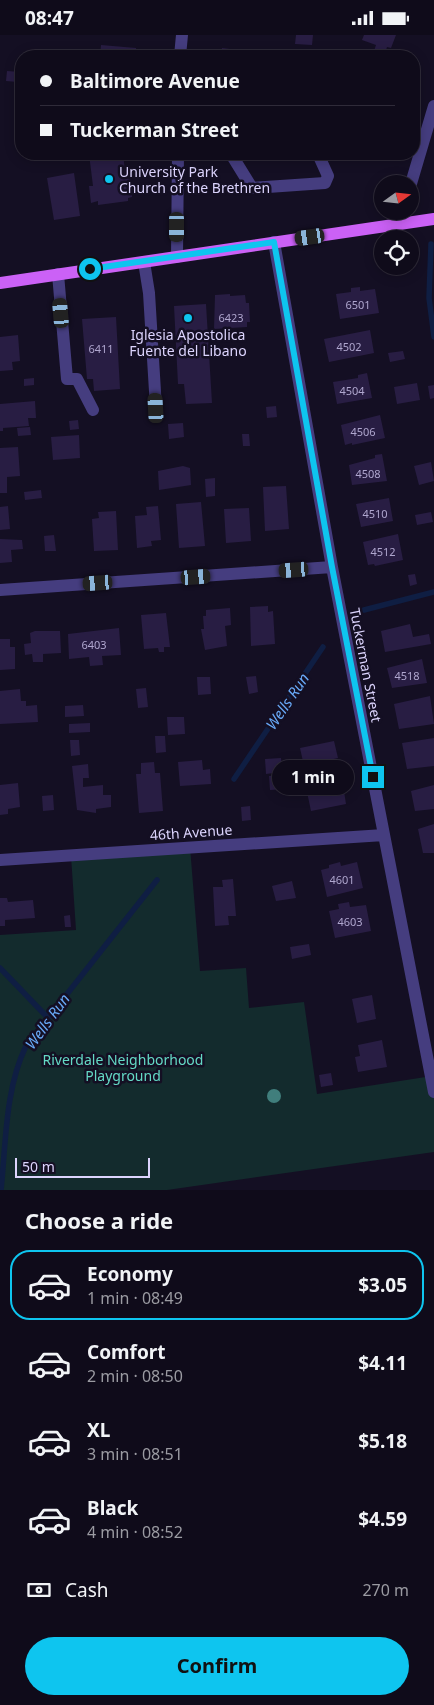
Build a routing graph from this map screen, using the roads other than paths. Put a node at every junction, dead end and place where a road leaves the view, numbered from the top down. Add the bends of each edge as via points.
1 (182, 35) edge
2 (181, 50) edge
3 (434, 106) edge
4 (420, 153) edge
5 (177, 160) edge
6 (235, 160) edge
7 (321, 160) edge
8 (418, 160) edge
9 (414, 175) edge
10 (419, 218) edge
11 (434, 219) edge
12 (386, 220) edge
13 (274, 242) junction
14 (177, 257) junction
15 (144, 262) junction
16 (58, 274) junction
17 (0, 283) edge
18 (156, 408) dead end
19 (93, 410) dead end
20 (332, 567) junction
21 (0, 590) edge
22 (384, 835) junction
23 (0, 860) edge
24 (434, 1092) edge

1 - 2 street
3 - 4 street
5 - 14 street
6 - 7 street via 252,188 325,183 328,176
8 - 9 street
10 - 11 main road
12 - 13 main road
13 - 14 main road
13 - 20 street, Tuckerman Street
14 - 15 main road
15 - 16 main road
15 - 18 street
16 - 17 main road
16 - 19 street via 67,379 77,379
20 - 21 street
20 - 22 street, Tuckerman Street
22 - 23 street, 46th Avenue
22 - 24 street, Tuckerman Street

